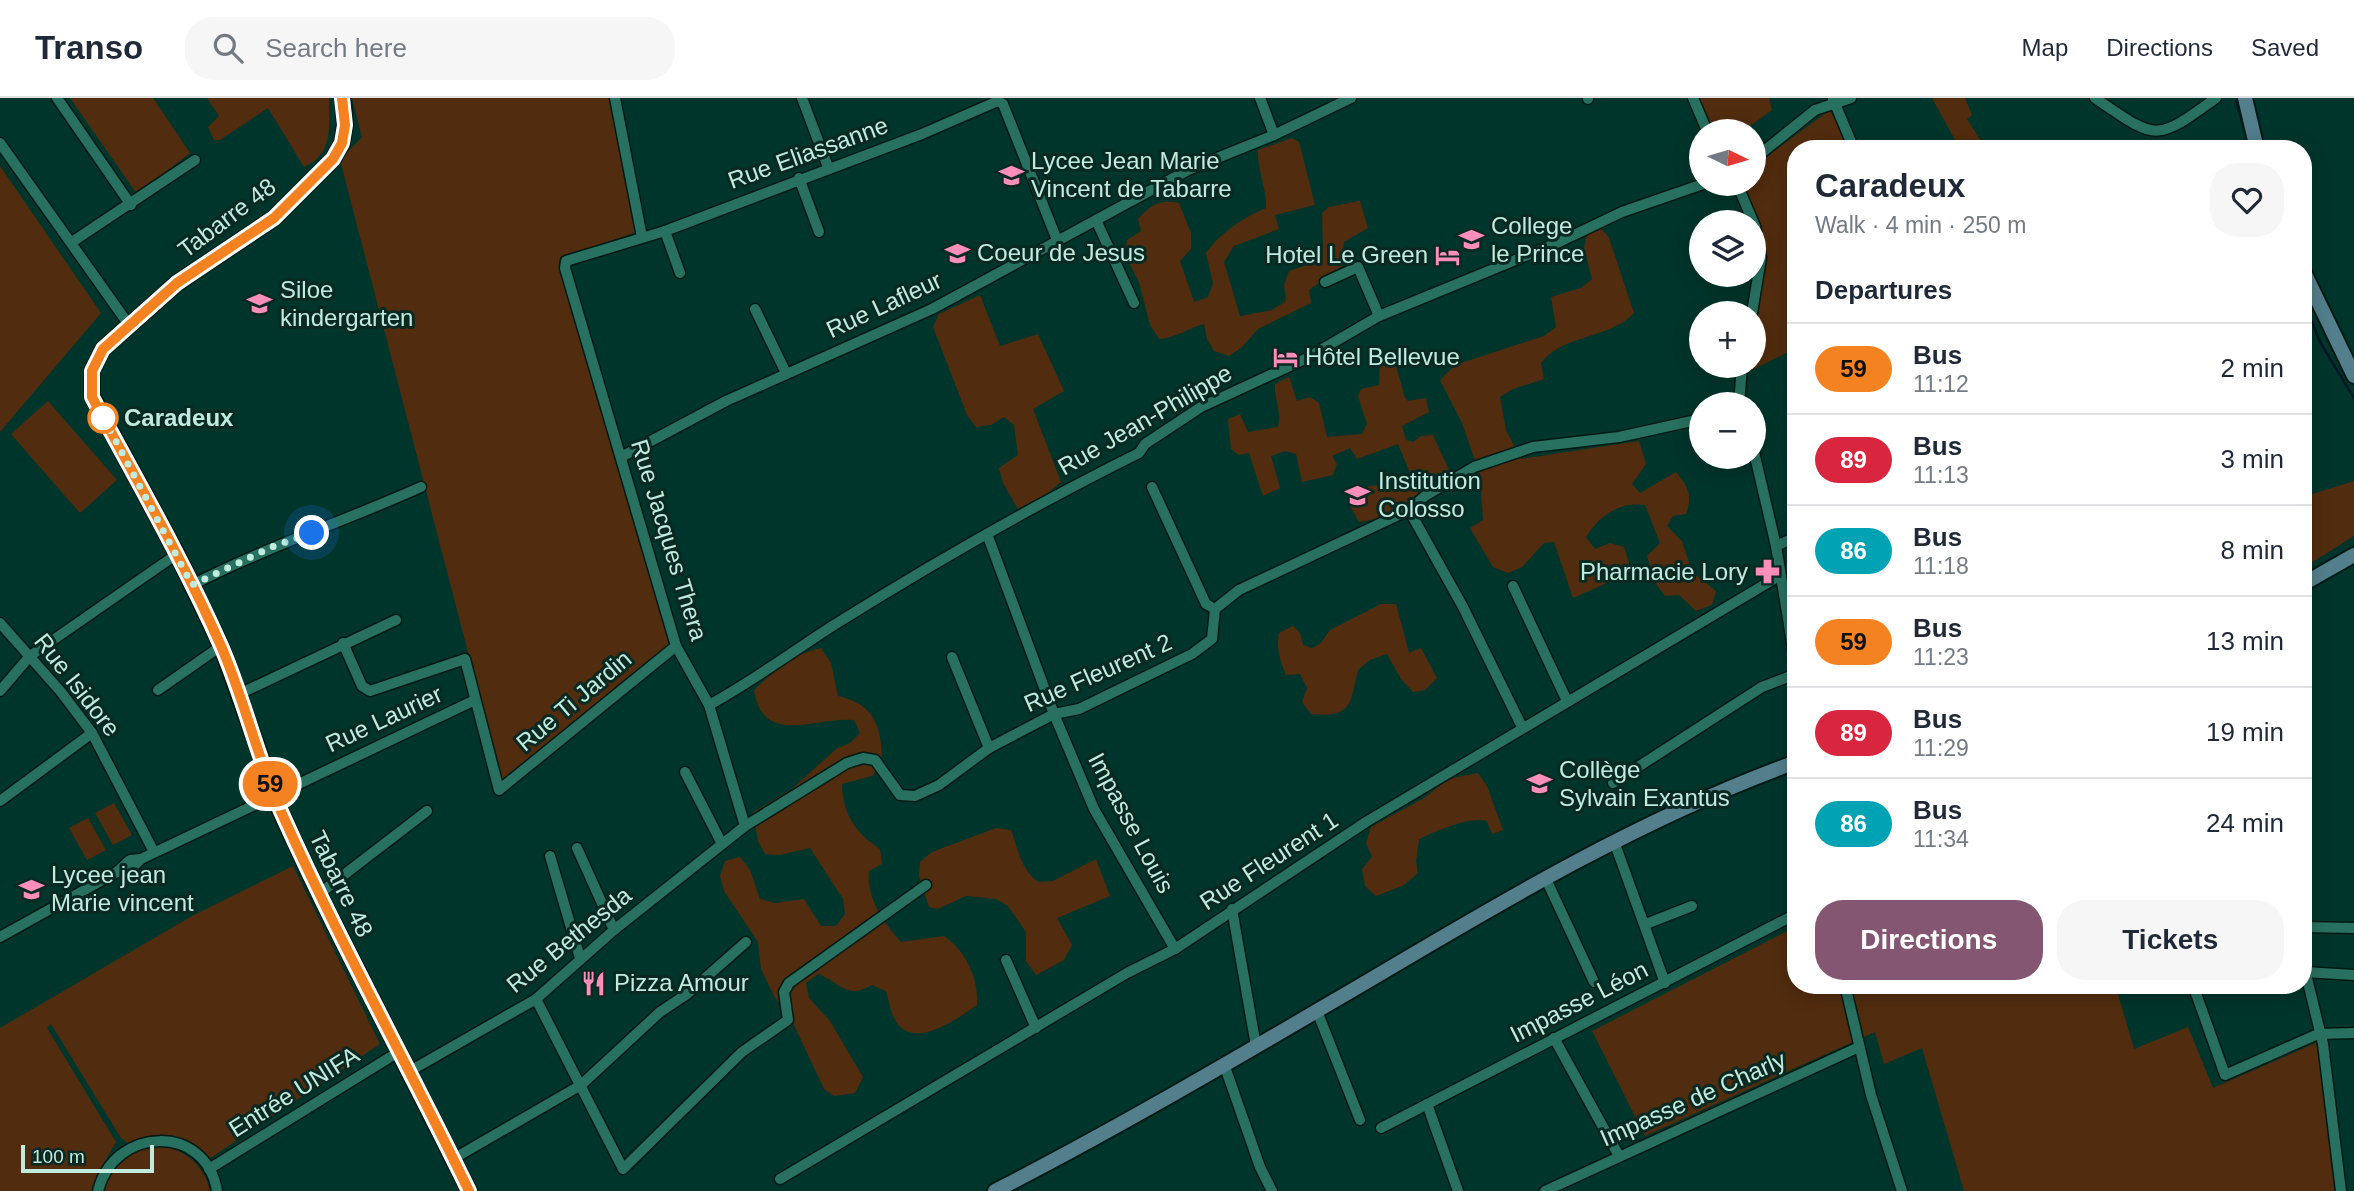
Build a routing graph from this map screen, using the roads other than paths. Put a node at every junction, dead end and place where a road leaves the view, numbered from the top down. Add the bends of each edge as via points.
1 (57, 98) edge
2 (342, 98) edge
3 (615, 98) edge
4 (802, 98) edge
5 (1261, 98) edge
6 (1351, 98) edge
7 (1693, 98) edge
8 (1851, 98) edge
9 (2095, 98) edge
10 (2216, 98) edge
11 (2245, 98) edge
12 (1833, 100) edge
13 (1702, 119) edge
14 (1274, 135) junction
15 (1850, 140) edge
16 (2255, 140) edge
17 (0, 143) edge
18 (1766, 149) edge
19 (195, 160) dead end
20 (828, 167) junction
21 (799, 178) junction
22 (1689, 189) edge
23 (1742, 196) edge
24 (131, 205) junction
25 (1096, 220) junction
26 (665, 230) junction
27 (819, 232) dead end
28 (642, 237) junction
29 (1057, 240) junction
30 (72, 242) junction
31 (566, 261) joint
32 (680, 273) dead end
33 (1325, 282) dead end
34 (2312, 289) edge
35 (1754, 301) edge
36 (1134, 303) dead end
37 (755, 309) dead end
38 (1379, 316) junction
39 (129, 325) junction
40 (786, 373) junction
41 (2354, 376) edge
42 (1689, 422) edge
43 (621, 457) junction
44 (1758, 469) edge
45 (421, 487) dead end
46 (1152, 487) dead end
47 (1409, 510) junction
48 (987, 534) junction
49 (1787, 541) edge
50 (1776, 546) junction
51 (177, 554) junction
52 (2354, 555) edge
53 (1779, 576) junction
54 (2312, 579) edge
55 (192, 585) junction
56 (1513, 586) dead end
57 (1215, 609) junction
58 (1787, 619) edge
59 (396, 620) dead end
60 (0, 623) edge
61 (343, 643) junction
62 (220, 646) junction
63 (676, 646) junction
64 (30, 656) junction
65 (952, 657) dead end
66 (1787, 677) edge
67 (158, 690) dead end
68 (0, 691) edge
69 (239, 694) junction
70 (475, 700) junction
71 (1567, 701) junction
72 (709, 705) junction
73 (1054, 714) junction
74 (1522, 727) junction
75 (92, 733) junction
76 (989, 748) junction
77 (1787, 765) edge
78 (685, 772) dead end
79 (1613, 783) dead end
80 (273, 794) junction
81 (0, 800) edge
82 (427, 811) dead end
83 (745, 826) junction
84 (1615, 844) junction
85 (722, 845) junction
86 (578, 848) dead end
87 (155, 852) junction
88 (550, 856) dead end
89 (1545, 877) junction
90 (926, 885) dead end
91 (319, 894) junction
92 (1692, 906) dead end
93 (1232, 909) junction
94 (1787, 919) edge
95 (1646, 924) junction
96 (2312, 927) edge
97 (2354, 928) edge
98 (614, 930) junction
99 (0, 937) edge
100 (746, 942) dead end
101 (1175, 949) junction
102 (580, 958) junction
103 (1006, 960) dead end
104 (2312, 968) edge
105 (2354, 975) edge
106 (1594, 982) dead end
107 (1665, 983) junction
108 (1847, 994) edge
109 (2196, 994) edge
110 (2310, 994) edge
111 (536, 999) junction
112 (1317, 1011) junction
113 (1036, 1028) junction
114 (2354, 1033) edge
115 (2318, 1034) junction
116 (1554, 1038) junction
117 (1256, 1046) junction
118 (1859, 1046) junction
119 (400, 1051) junction
120 (1224, 1064) junction
121 (410, 1071) junction
122 (581, 1085) junction
123 (1427, 1104) junction
124 (1360, 1120) dead end
125 (1381, 1128) dead end
126 (1619, 1156) junction
127 (453, 1159) junction
128 (209, 1169) junction
129 (780, 1179) dead end
130 (98, 1191) edge
131 (217, 1191) edge
132 (469, 1191) edge
133 (995, 1191) edge
134 (1272, 1191) edge
135 (1458, 1191) edge
136 (1545, 1191) edge
137 (1902, 1191) edge
138 (2341, 1191) edge

1 - 24 street
2 - 39 street, Tabarre 48 via 345,125 333,159 274,218 177,283
3 - 28 street
4 - 20 street
5 - 14 street
6 - 14 street, Rue Lafleur
7 - 13 street
8 - 12 street
9 - 10 street via 2136,125 2162,132
11 - 16 street
12 - 15 street
12 - 18 street
14 - 25 street, Rue Lafleur via 1190,169
17 - 30 street
19 - 24 street
20 - 21 street, Rue Eliassanne
20 - 29 street, Rue Eliassanne via 1000,102
21 - 26 street, Rue Eliassanne
21 - 27 street
22 - 38 street, Rue Jean-Philippe via 1622,212
23 - 35 street via 1755,226 1761,258
24 - 30 street
25 - 29 street, Rue Lafleur
25 - 36 street
26 - 28 street, Rue Eliassanne
26 - 32 street
28 - 31 street, Rue Eliassanne
29 - 40 street, Rue Lafleur via 932,309
30 - 39 street
31 - 43 street, Rue Jacques Thera
33 - 38 street via 1358,267
34 - 41 street
37 - 40 street
38 - 48 street, Rue Jean-Philippe via 1305,359 1201,407 1145,444 1139,453
39 - 51 street, Tabarre 48 via 103,349 92,371 92,397
40 - 43 street, Rue Lafleur
42 - 47 street via 1619,437 1533,447 1474,467
43 - 63 street, Rue Jacques Thera
44 - 50 street
45 - 55 street via 331,527 274,546
46 - 57 street via 1206,604
47 - 57 street via 1239,590
47 - 74 street
48 - 72 street, Rue Jean-Philippe
48 - 73 street, Impasse Louis
49 - 50 street
50 - 53 street
51 - 55 street, Tabarre 48
51 - 64 street
52 - 54 street
53 - 58 street
53 - 71 street, Rue Fleurent 1
55 - 62 street, Tabarre 48
56 - 71 street
57 - 73 street, Rue Fleurent 2 via 1212,639 1192,654 1079,709
59 - 61 street
60 - 64 street, Rue Isidore
61 - 69 street
61 - 70 street via 362,686 370,691 465,659
62 - 67 street
62 - 69 street, Tabarre 48
63 - 70 street, Rue Ti Jardin via 499,790
63 - 72 street, Rue Jacques Thera
64 - 68 street
64 - 75 street, Rue Isidore
65 - 76 street
66 - 79 street via 1762,687
69 - 80 street, Tabarre 48
70 - 80 street, Rue Laurier
71 - 74 street, Rue Fleurent 1
72 - 83 street, Rue Jacques Thera
73 - 76 street, Rue Fleurent 2
73 - 101 street, Impasse Louis via 1094,809
74 - 93 street, Rue Fleurent 1
75 - 81 street
75 - 87 street, Rue Isidore
76 - 83 street, Rue Fleurent 2 via 939,785 915,796 900,795 875,760 855,760
77 - 84 street via 1724,788
78 - 85 street
80 - 87 street, Rue Laurier
80 - 91 street, Tabarre 48
82 - 91 street
83 - 85 street, Rue Bethesda
84 - 89 street
84 - 95 street
85 - 98 street, Rue Bethesda
86 - 98 street
87 - 99 street, Rue Laurier via 130,859 117,872
88 - 102 street
89 - 106 street
89 - 112 street
90 - 122 street via 789,983 784,992 788,1020 743,1052 623,1169
91 - 119 street, Tabarre 48
92 - 95 street
93 - 101 street, Rue Fleurent 1
93 - 117 street
94 - 107 street, Impasse Léon
95 - 107 street
96 - 97 street
98 - 102 street, Rue Bethesda
100 - 122 street
101 - 113 street, Rue Fleurent 1
102 - 111 street, Rue Bethesda
103 - 113 street
104 - 105 street
107 - 116 street, Impasse Léon
108 - 118 street
109 - 115 street via 2225,1075
110 - 115 street
111 - 121 street, Rue Bethesda
111 - 122 street
112 - 117 street
112 - 124 street
113 - 129 street, Rue Fleurent 1
114 - 115 street
115 - 138 street
116 - 123 street, Impasse Léon
116 - 126 street
117 - 120 street
118 - 126 street, Impasse de Charly
118 - 137 street
119 - 121 street, Tabarre 48
119 - 128 street, Entrée UNIFA
120 - 133 street
120 - 134 street
121 - 127 street, Tabarre 48
122 - 127 street
123 - 125 street, Impasse Léon
123 - 135 street
126 - 136 street, Impasse de Charly
127 - 132 street, Tabarre 48
128 - 130 street via 197,1154 180,1144 142,1142 110,1162
128 - 131 street

